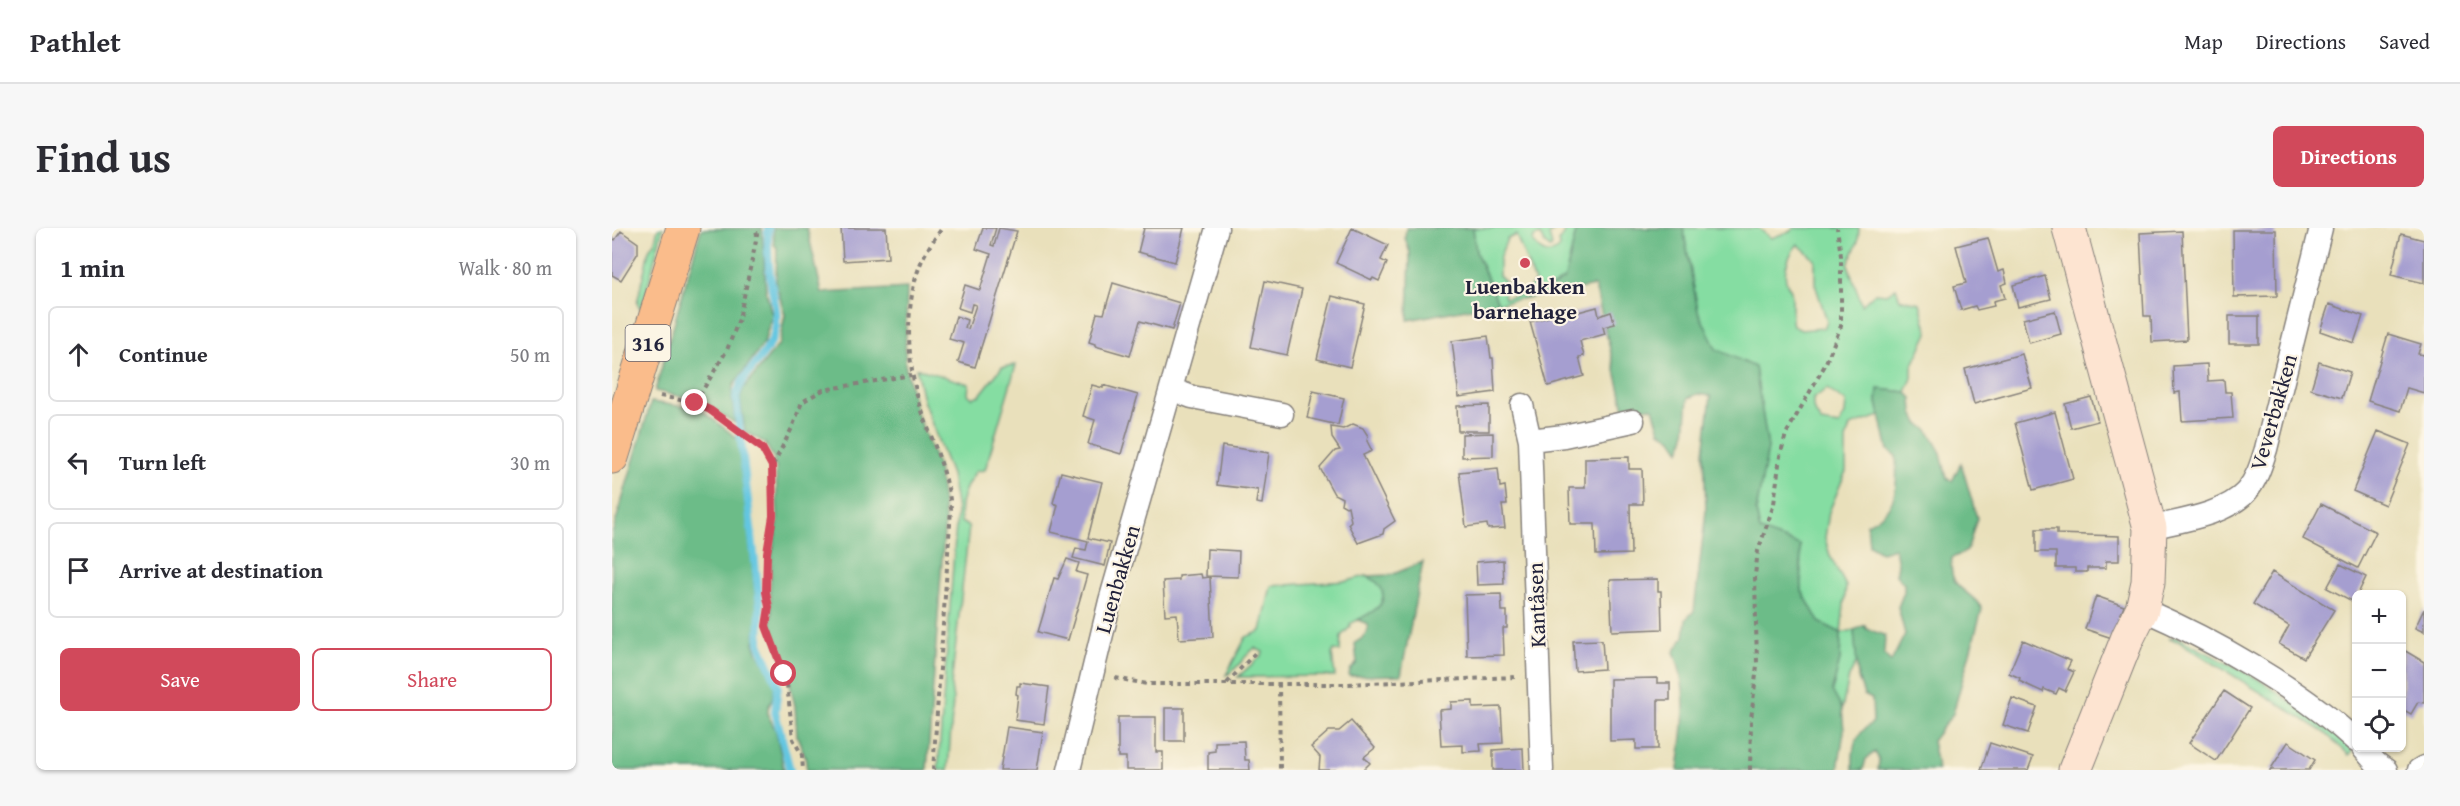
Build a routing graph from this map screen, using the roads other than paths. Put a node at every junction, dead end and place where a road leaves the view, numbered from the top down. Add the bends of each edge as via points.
1 (683, 228) edge
2 (1217, 228) edge
3 (2069, 228) edge
4 (2321, 228) edge
5 (1171, 389) junction
6 (1522, 405) dead end
7 (1282, 414) dead end
8 (1633, 421) dead end
9 (1530, 440) junction
10 (612, 457) edge
11 (2150, 528) junction
12 (2142, 609) junction
13 (2352, 738) edge
14 (2367, 752) edge
15 (2424, 766) edge
16 (1069, 770) edge
17 (1542, 770) edge
18 (2074, 770) edge
19 (2386, 770) edge
20 (2419, 770) edge

1 - 10 main road, 316
2 - 5 street, Luenbakken
3 - 11 street
4 - 11 street, Veverbakken via 2266,449 2254,481 2230,503 2198,517
5 - 7 street via 1192,398
5 - 16 street, Luenbakken via 1110,601
6 - 9 street, Kantåsen
8 - 9 street
9 - 17 street, Kantåsen
11 - 12 street via 2148,582
12 - 13 street via 2183,627 2273,680 2314,706
12 - 18 street
14 - 19 street
15 - 20 street

